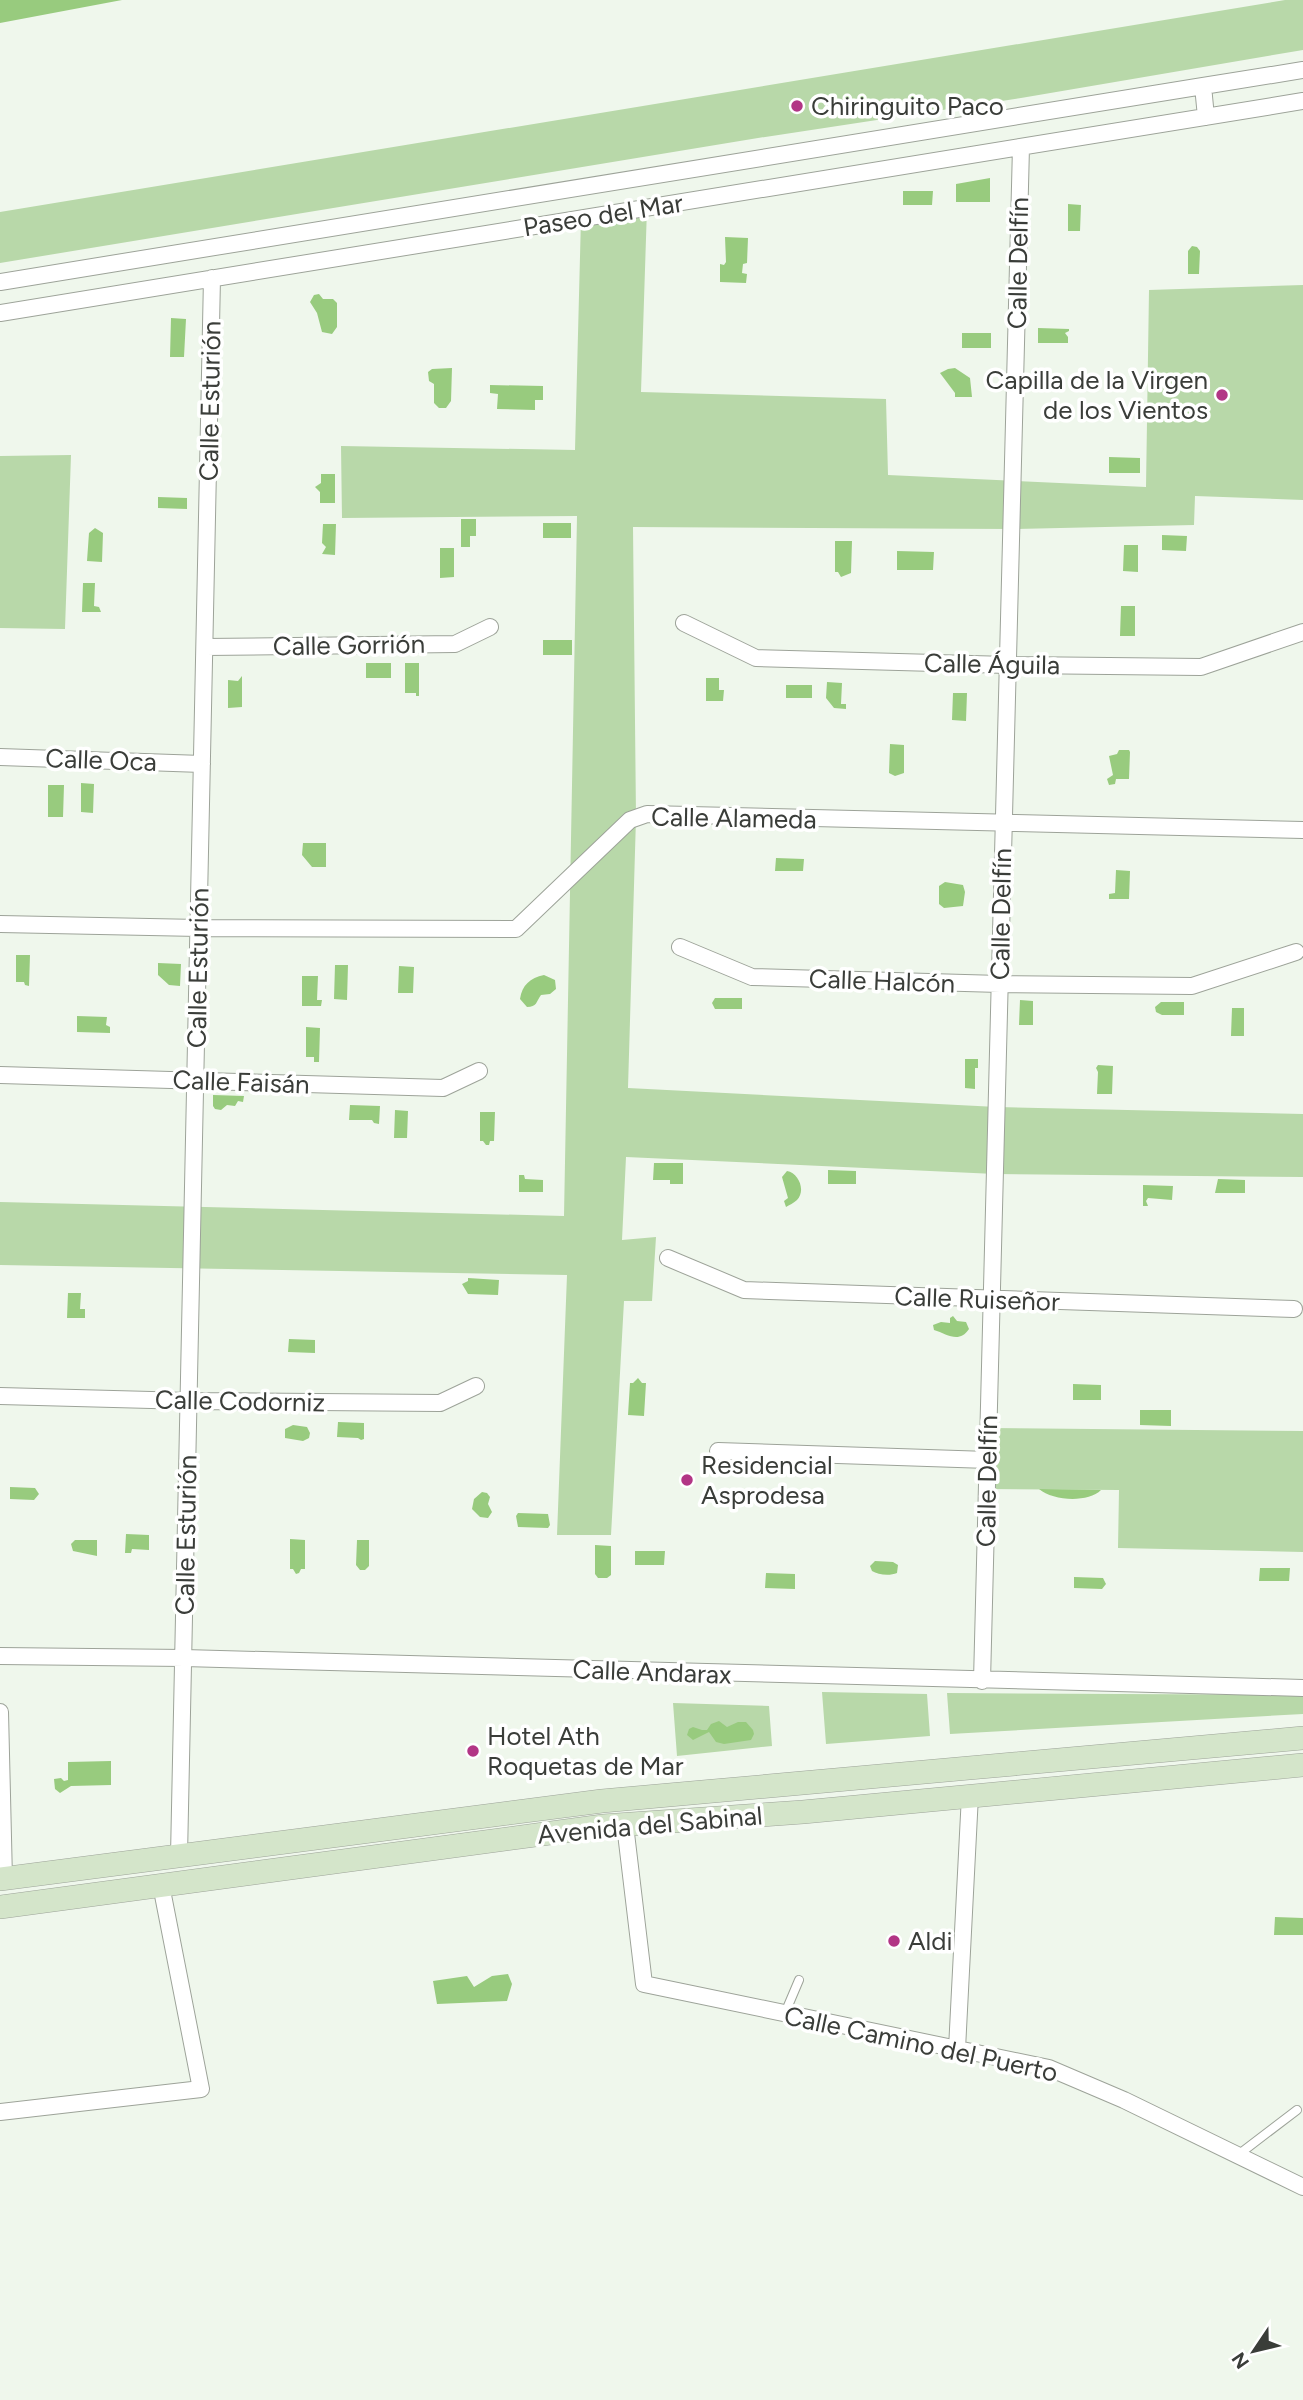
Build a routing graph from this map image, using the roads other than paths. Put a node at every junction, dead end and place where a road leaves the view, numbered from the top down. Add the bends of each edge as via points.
1 (1303, 70) edge
2 (1203, 86) junction
3 (1303, 101) edge
4 (1206, 117) junction
5 (1021, 147) junction
6 (212, 278) junction
7 (0, 282) edge
8 (0, 313) edge
9 (684, 623) dead end
10 (490, 626) dead end
11 (1303, 632) edge
12 (205, 647) junction
13 (1007, 665) junction
14 (0, 757) edge
15 (202, 764) junction
16 (1004, 823) junction
17 (1303, 830) edge
18 (0, 924) edge
19 (199, 928) junction
20 (680, 947) dead end
21 (1296, 953) dead end
22 (1000, 984) junction
23 (479, 1071) dead end
24 (0, 1075) edge
25 (196, 1081) junction
26 (668, 1258) dead end
27 (991, 1300) junction
28 (1294, 1309) dead end
29 (476, 1386) dead end
30 (0, 1396) edge
31 (189, 1401) junction
32 (718, 1451) dead end
33 (988, 1460) junction
34 (0, 1656) edge
35 (184, 1658) junction
36 (982, 1681) junction
37 (1303, 1688) edge
38 (0, 1712) edge
39 (1303, 1738) edge
40 (1303, 1765) edge
41 (1, 1794) edge
42 (970, 1795) junction
43 (625, 1825) junction
44 (178, 1856) junction
45 (2, 1879) edge
46 (161, 1885) junction
47 (0, 1907) edge
48 (799, 1980) dead end
49 (784, 2014) junction
50 (957, 2049) junction
51 (1297, 2110) dead end
52 (0, 2112) edge
53 (1237, 2156) junction
54 (1303, 2187) edge

1 - 2 street, Paseo del Mar
2 - 4 street
2 - 7 street, Paseo del Mar
3 - 4 street, Paseo del Mar
4 - 5 street, Paseo del Mar
5 - 6 street, Paseo del Mar
5 - 13 street, Calle Delfín
6 - 8 street, Paseo del Mar
6 - 12 street, Calle Esturión
9 - 13 street, Calle Águila via 755,658
10 - 12 street, Calle Gorrión via 454,644
11 - 13 street, Calle Águila via 1201,667
12 - 15 street, Calle Esturión
13 - 16 street, Calle Delfín
14 - 15 street, Calle Oca
15 - 19 street, Calle Esturión
16 - 17 street, Calle Alameda
16 - 19 street, Calle Alameda via 647,814 623,826 516,929
16 - 22 street, Calle Delfín
18 - 19 street, Calle Alameda
19 - 25 street, Calle Esturión
20 - 22 street, Calle Halcón via 752,977
21 - 22 street, Calle Halcón via 1192,986
22 - 27 street, Calle Delfín
23 - 25 street, Calle Faisán via 443,1088
24 - 25 street, Calle Faisán
25 - 31 street, Calle Esturión
26 - 27 street, Calle Ruiseñor via 744,1290
27 - 28 street, Calle Ruiseñor
27 - 33 street, Calle Delfín
29 - 31 street, Calle Codorniz via 440,1403
30 - 31 street, Calle Codorniz
31 - 35 street, Calle Esturión
32 - 33 street
33 - 36 street, Calle Delfín
34 - 35 street, Calle Andarax
35 - 36 street, Calle Andarax
35 - 44 street, Calle Esturión
36 - 37 street, Calle Andarax
38 - 41 street
39 - 44 street, Avenida del Sabinal via 602,1801
40 - 42 street, Avenida del Sabinal
41 - 45 street
42 - 43 street, Avenida del Sabinal
42 - 50 street
43 - 46 street, Avenida del Sabinal
43 - 49 street, Calle Camino del Puerto via 644,1984
44 - 45 street, Avenida del Sabinal
46 - 47 street, Avenida del Sabinal
46 - 52 street via 201,2089
48 - 49 lane
49 - 50 street, Calle Camino del Puerto
50 - 53 street, Calle Camino del Puerto via 1049,2068
51 - 53 lane
53 - 54 street, Calle Camino del Puerto

